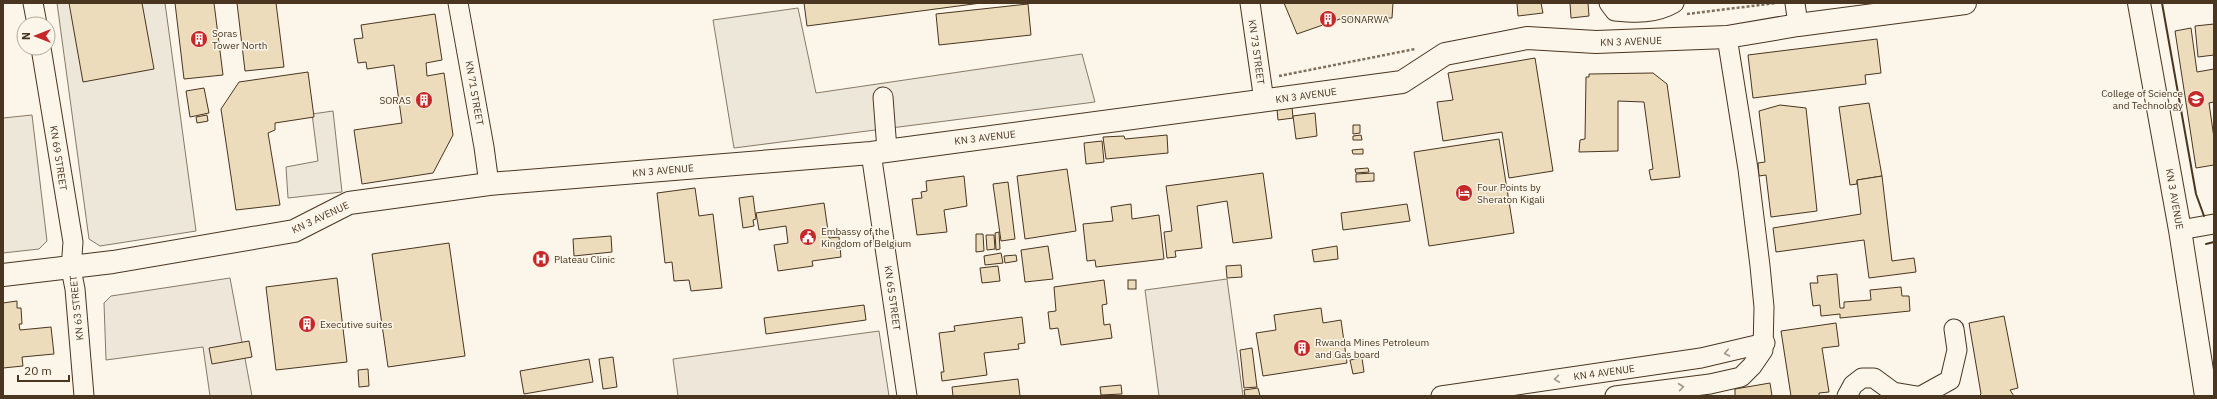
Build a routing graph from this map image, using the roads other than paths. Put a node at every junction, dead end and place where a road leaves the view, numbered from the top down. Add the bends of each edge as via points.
1 (33, 3) edge
2 (458, 3) edge
3 (1250, 3) edge
4 (1609, 3) edge
5 (1795, 3) edge
6 (1965, 3) edge
7 (2139, 3) edge
8 (1679, 8) edge
9 (35, 16) edge
10 (1798, 25) junction
11 (1727, 37) junction
12 (42, 56) edge
13 (883, 97) dead end
14 (1264, 101) junction
15 (879, 151) junction
16 (489, 184) junction
17 (2214, 224) edge
18 (2180, 230) junction
19 (71, 268) junction
20 (3, 275) edge
21 (1954, 329) dead end
22 (1764, 342) junction
23 (1712, 390) edge
24 (84, 396) edge
25 (907, 396) edge
26 (1441, 396) edge
27 (1615, 396) edge
28 (1847, 396) edge
29 (1917, 396) edge
30 (1921, 396) edge
31 (2206, 396) edge

1 - 9 street
2 - 16 street, KN 71 STREET
3 - 14 street, KN 73 STREET
4 - 8 street via 1615,11 1641,13
5 - 10 street
6 - 10 main road, KN 3 AVENUE
7 - 18 main road, KN 3 AVENUE
10 - 11 main road, KN 3 AVENUE
11 - 14 main road, KN 3 AVENUE via 1596,42 1527,38 1445,54 1402,82
11 - 22 street via 1759,258 1764,307
12 - 19 street, KN 69 STREET via 73,242
13 - 15 street, KN 65 STREET
14 - 15 main road, KN 3 AVENUE
15 - 16 main road, KN 3 AVENUE
15 - 25 street, KN 65 STREET
16 - 19 main road, KN 3 AVENUE via 349,203 294,231
17 - 18 street
18 - 31 main road, KN 3 AVENUE
19 - 20 main road, KN 3 AVENUE
19 - 24 street, KN 63 STREET
21 - 30 street via 1957,350 1950,380
22 - 23 street via 1763,350 1741,377
22 -> 26 street, KN 4 AVENUE via 1701,358
27 -> 23 street
28 - 29 street via 1853,385 1862,378 1874,378 1892,392

